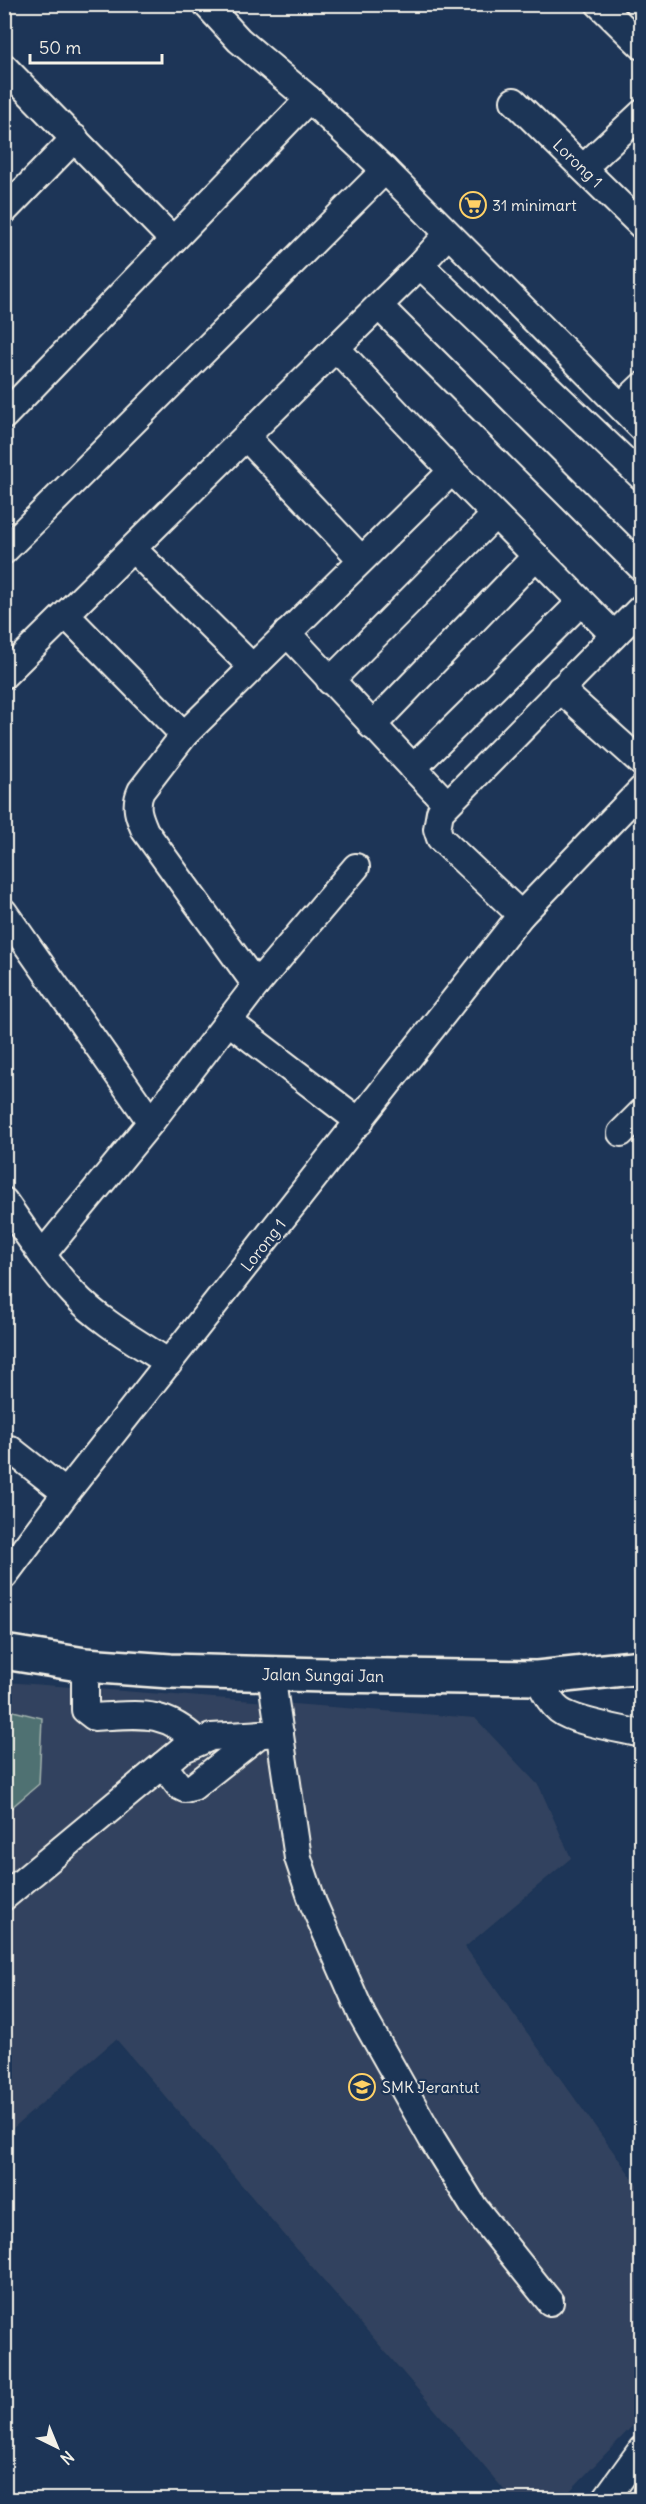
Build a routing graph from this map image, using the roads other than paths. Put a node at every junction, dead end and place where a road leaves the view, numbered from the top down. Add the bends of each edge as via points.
1 (599, 4) edge
2 (210, 5) edge
3 (642, 46) edge
4 (4, 67) edge
5 (309, 99) junction
6 (514, 101) dead end
7 (642, 113) edge
8 (75, 138) junction
9 (583, 168) junction
10 (385, 170) junction
11 (4, 211) edge
12 (642, 226) edge
13 (447, 235) junction
14 (173, 240) junction
15 (420, 265) junction
16 (378, 306) junction
17 (336, 348) junction
18 (642, 386) edge
19 (621, 406) junction
20 (4, 416) edge
21 (642, 428) edge
22 (246, 437) junction
23 (452, 471) junction
24 (642, 477) edge
25 (495, 515) junction
26 (133, 549) junction
27 (4, 551) edge
28 (536, 556) junction
29 (361, 559) junction
30 (642, 567) edge
31 (581, 602) junction
32 (642, 607) edge
33 (66, 615) junction
34 (287, 633) junction
35 (614, 635) junction
36 (252, 667) junction
37 (4, 675) edge
38 (330, 681) junction
39 (560, 689) junction
40 (372, 726) junction
41 (184, 735) junction
42 (642, 764) edge
43 (413, 768) junction
44 (642, 789) edge
45 (447, 804) junction
46 (356, 867) dead end
47 (4, 912) edge
48 (521, 915) junction
49 (256, 985) junction
50 (228, 1021) junction
51 (642, 1112) edge
52 (152, 1122) junction
53 (360, 1122) junction
54 (621, 1133) dead end
55 (4, 1201) edge
56 (42, 1255) junction
57 (169, 1364) junction
58 (10, 1449) dead end
59 (66, 1493) junction
60 (4, 1576) edge
61 (4, 1652) edge
62 (85, 1665) junction
63 (642, 1667) edge
64 (271, 1674) junction
65 (537, 1678) junction
66 (270, 1734) junction
67 (642, 1734) edge
68 (198, 1742) junction
69 (163, 1765) junction
70 (4, 1897) edge
71 (550, 2302) dead end
72 (642, 2449) edge
73 (605, 2499) edge

1 - 3 street
2 - 5 street via 239,40
4 - 8 street
5 - 10 street
5 - 14 street
6 - 9 street, Lorong 1
7 - 9 street
8 - 11 street
8 - 14 street
9 - 12 street, Lorong 1
10 - 13 street
10 - 27 street
13 - 15 street
13 - 19 street
14 - 20 street
15 - 16 street
15 - 24 street
16 - 17 street
16 - 30 street
17 - 22 street
17 - 23 street
18 - 19 street
19 - 21 street
22 - 26 street
22 - 29 street
23 - 25 street
23 - 29 street
25 - 28 street
25 - 38 street
26 - 33 street
26 - 36 street
28 - 31 street
28 - 40 street
29 - 34 street
31 - 35 street
31 - 43 street
32 - 35 street
33 - 37 street
33 - 41 street
34 - 36 street
34 - 38 street
35 - 39 street
36 - 41 street
38 - 40 street
39 - 42 street
39 - 45 street
40 - 43 street
41 - 49 street via 141,791 138,815 145,831
43 - 45 street
44 - 48 street, Lorong 1
45 - 48 street via 437,821 440,837
46 - 49 street
47 - 52 street
48 - 53 street, Lorong 1
49 - 50 street
50 - 52 street
50 - 53 street
51 - 54 street
52 - 56 street
53 - 57 street, Lorong 1
55 - 56 street
56 - 57 street via 91,1309
57 - 59 street, Lorong 1
58 - 59 street
59 - 60 street, Lorong 1
61 - 62 main road, Jalan Sungai Jan
62 - 64 main road, Jalan Sungai Jan
62 - 68 street via 88,1714 168,1719
63 - 65 main road, Jalan Sungai Jan
64 - 65 main road, Jalan Sungai Jan
64 - 66 street
65 - 67 street via 560,1711 577,1719
66 - 68 street via 211,1737
66 - 69 street via 193,1787 179,1786
66 - 71 street via 298,1858 313,1903 362,2015 474,2206
68 - 69 street
69 - 70 street
72 - 73 street

